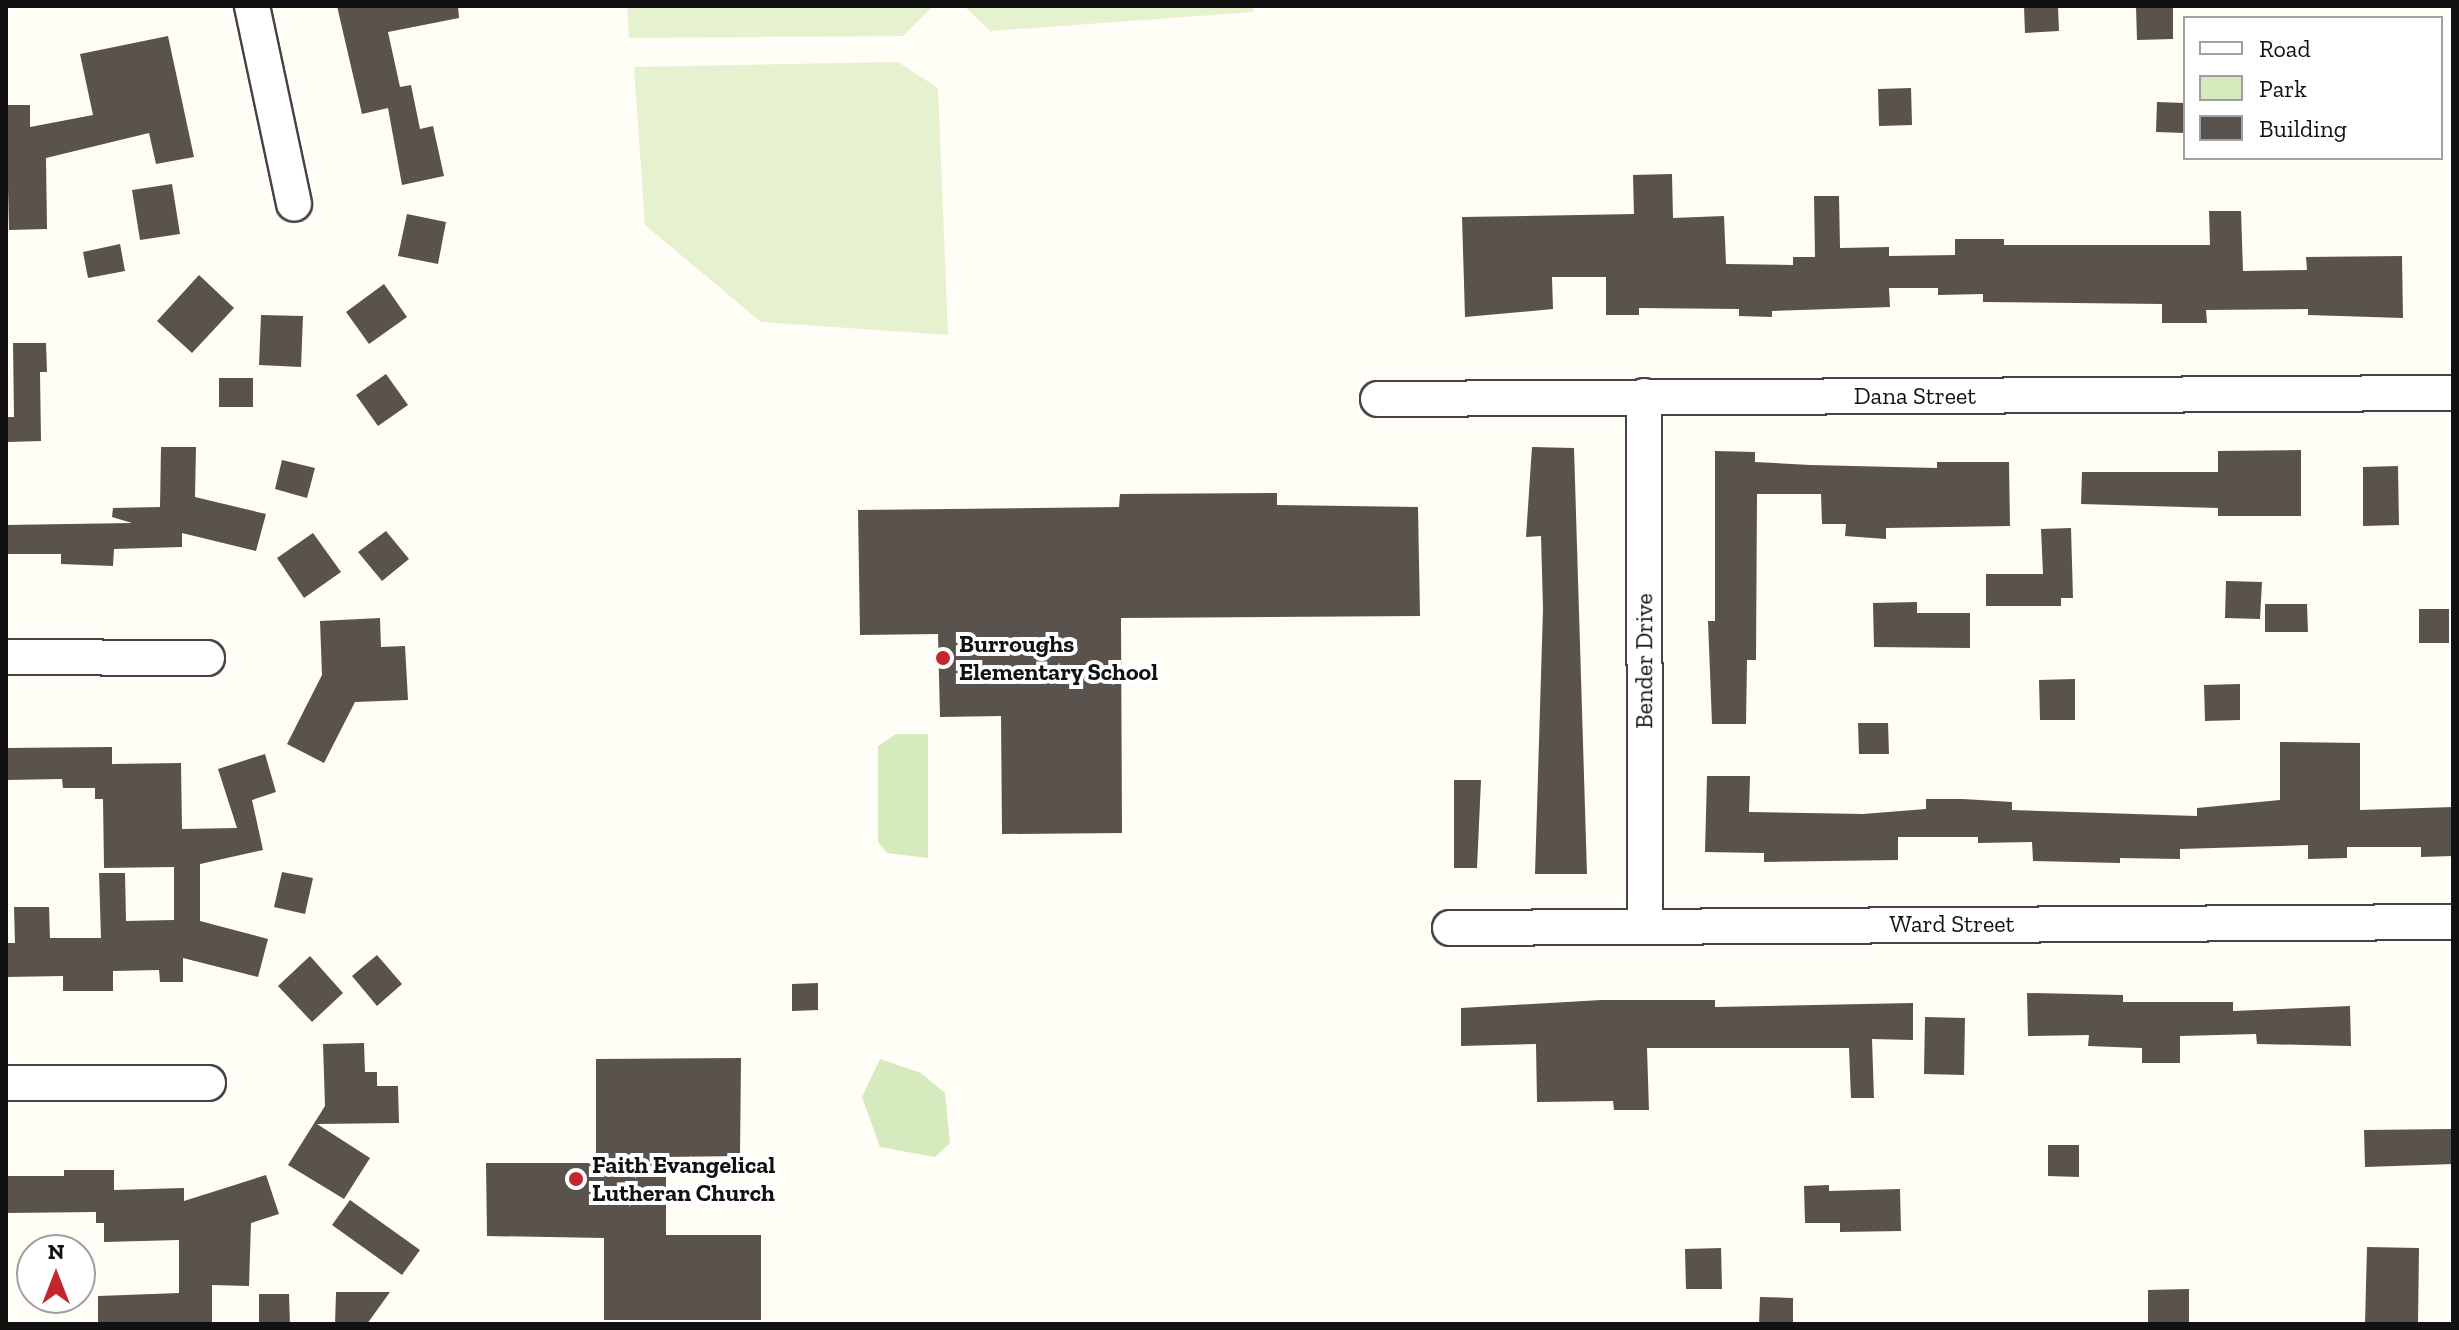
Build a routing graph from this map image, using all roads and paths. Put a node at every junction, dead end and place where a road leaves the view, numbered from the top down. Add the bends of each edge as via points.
1 (252, 6) edge
2 (294, 204) dead end
3 (2453, 393) edge
4 (1644, 396) junction
5 (1378, 399) dead end
6 (6, 657) edge
7 (207, 658) dead end
8 (2453, 922) edge
9 (1645, 925) junction
10 (1450, 928) dead end
11 (6, 1083) edge
12 (208, 1083) dead end

1 - 2 street
3 - 4 street, Dana Street
4 - 5 street, Dana Street
4 - 9 street, Bender Drive
6 - 7 street
8 - 9 street, Ward Street
9 - 10 street, Ward Street
11 - 12 street

